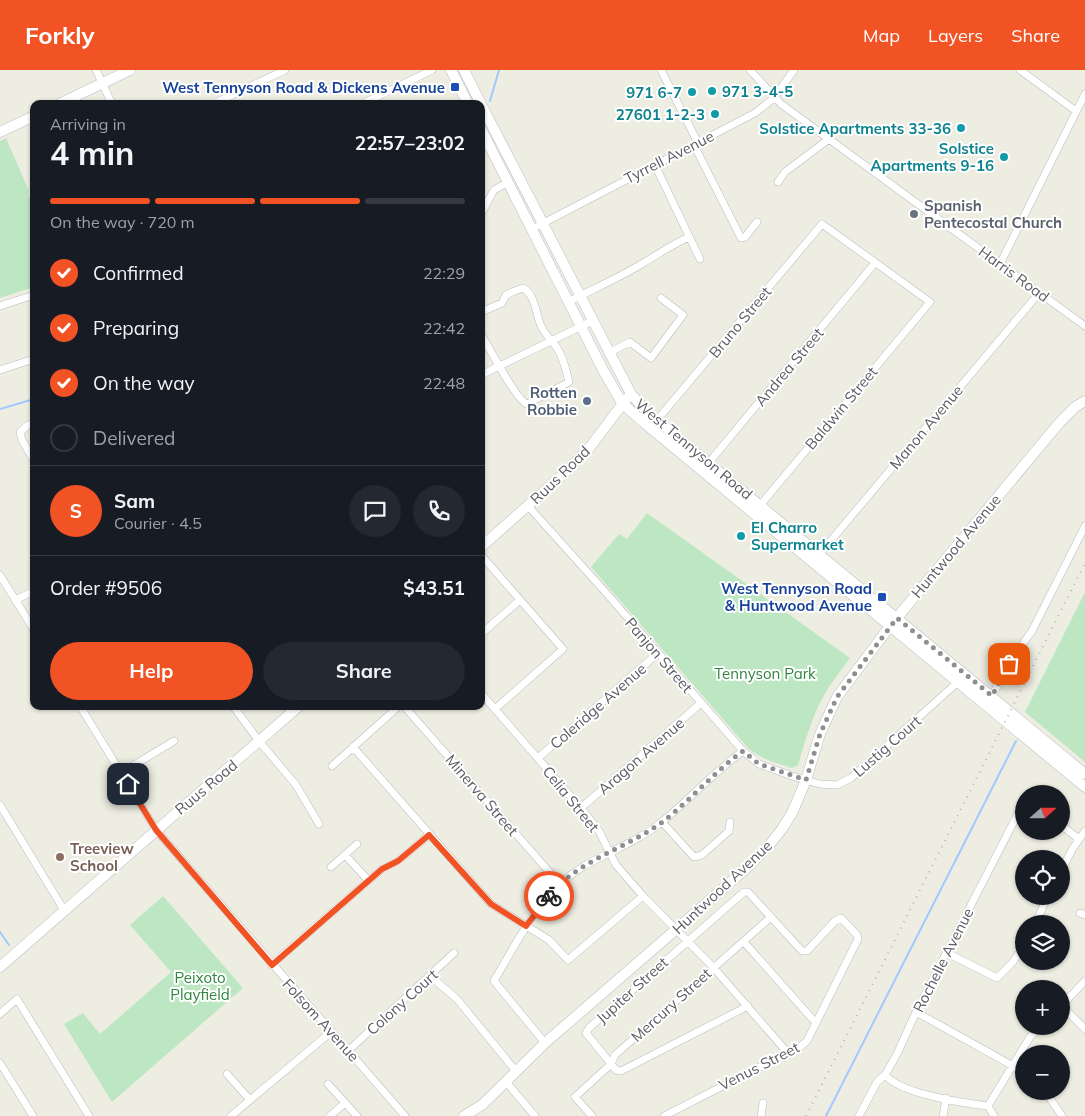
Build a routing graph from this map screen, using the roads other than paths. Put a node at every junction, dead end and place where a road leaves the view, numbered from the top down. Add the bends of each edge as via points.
1 (96, 70) edge
2 (130, 70) edge
3 (285, 70) edge
4 (432, 70) edge
5 (451, 70) edge
6 (464, 70) edge
7 (661, 70) edge
8 (750, 70) edge
9 (794, 70) edge
10 (1020, 70) edge
11 (102, 83) junction
12 (1085, 94) edge
13 (774, 98) junction
14 (67, 100) edge
15 (110, 100) edge
16 (222, 100) edge
17 (379, 100) edge
18 (466, 100) edge
19 (479, 100) edge
20 (1076, 111) junction
21 (485, 112) edge
22 (30, 118) edge
23 (0, 132) edge
24 (485, 137) edge
25 (828, 139) junction
26 (696, 144) junction
27 (655, 165) junction
28 (508, 182) junction
29 (778, 182) dead end
30 (485, 207) edge
31 (757, 222) dead end
32 (542, 223) junction
33 (532, 229) junction
34 (689, 237) junction
35 (700, 259) dead end
36 (875, 263) junction
37 (1000, 264) junction
38 (1039, 293) junction
39 (30, 296) edge
40 (580, 296) junction
41 (661, 298) dead end
42 (568, 302) junction
43 (0, 306) edge
44 (485, 310) edge
45 (592, 321) junction
46 (580, 326) junction
47 (1085, 326) edge
48 (485, 341) edge
49 (550, 341) junction
50 (608, 353) junction
51 (30, 360) edge
52 (499, 365) junction
53 (0, 370) edge
54 (485, 373) edge
55 (631, 394) junction
56 (1085, 401) edge
57 (622, 402) junction
58 (657, 420) junction
59 (30, 425) edge
60 (30, 453) edge
61 (705, 467) junction
62 (528, 506) junction
63 (757, 509) junction
64 (1085, 526) edge
65 (485, 544) edge
66 (816, 558) junction
67 (485, 560) edge
68 (0, 575) edge
69 (30, 593) edge
70 (15, 600) junction
71 (520, 600) junction
72 (894, 622) junction
73 (30, 624) edge
74 (485, 631) edge
75 (658, 654) junction
76 (958, 682) junction
77 (992, 696) junction
78 (485, 698) edge
79 (701, 704) junction
80 (495, 709) junction
81 (82, 710) edge
82 (236, 710) edge
83 (294, 710) edge
84 (395, 710) edge
85 (408, 710) edge
86 (174, 741) dead end
87 (259, 741) junction
88 (353, 747) junction
89 (743, 751) junction
90 (538, 758) junction
91 (332, 766) dead end
92 (121, 773) junction
93 (1085, 774) edge
94 (806, 780) junction
95 (1085, 787) edge
96 (0, 805) edge
97 (581, 808) junction
98 (1015, 820) edge
99 (662, 822) junction
100 (730, 822) dead end
101 (319, 824) dead end
102 (156, 830) junction
103 (1070, 832) edge
104 (1085, 832) edge
105 (429, 835) junction
106 (1079, 839) junction
107 (357, 844) dead end
108 (610, 852) junction
109 (1070, 854) edge
110 (345, 855) junction
111 (331, 867) dead end
112 (368, 880) junction
113 (559, 883) junction
114 (643, 896) junction
115 (64, 910) junction
116 (771, 917) junction
117 (526, 926) junction
118 (677, 930) junction
119 (688, 940) junction
120 (744, 942) junction
121 (454, 953) dead end
122 (947, 953) junction
123 (1015, 959) edge
124 (272, 965) junction
125 (0, 967) edge
126 (713, 967) junction
127 (430, 976) junction
128 (1085, 981) edge
129 (1070, 997) edge
130 (748, 1006) junction
131 (916, 1012) junction
132 (0, 1014) edge
133 (1070, 1015) edge
134 (815, 1022) junction
135 (1085, 1029) edge
136 (331, 1032) junction
137 (1032, 1035) edge
138 (545, 1043) junction
139 (349, 1050) junction
140 (787, 1052) junction
141 (0, 1063) edge
142 (611, 1064) junction
143 (1012, 1065) junction
144 (1015, 1067) edge
145 (515, 1070) junction
146 (227, 1074) dead end
147 (885, 1075) junction
148 (506, 1082) junction
149 (328, 1084) dead end
150 (946, 1098) junction
151 (250, 1100) junction
152 (1051, 1100) edge
153 (345, 1103) junction
154 (763, 1103) dead end
155 (988, 1106) junction
156 (33, 1116) edge
157 (89, 1116) edge
158 (231, 1116) edge
159 (330, 1116) edge
160 (357, 1116) edge
161 (405, 1116) edge
162 (464, 1116) edge
163 (535, 1116) edge
164 (592, 1116) edge
165 (664, 1116) edge
166 (761, 1116) edge
167 (859, 1116) edge
168 (943, 1116) edge
169 (994, 1116) edge
170 (1062, 1116) edge

1 - 11 street
2 - 11 street
3 - 16 street
4 - 17 street
5 - 18 street
6 - 19 street, West Tennyson Road
7 - 26 street
8 - 13 street, Harris Road
9 - 13 street, Tyrrell Avenue
10 - 20 street
11 - 14 street
11 - 15 street
12 - 20 street
13 - 25 street, Harris Road
13 - 26 street, Tyrrell Avenue via 755,113
20 - 37 street
21 - 32 street, West Tennyson Road
22 - 23 street
24 - 28 street, West Tennyson Road
25 - 29 street via 785,172
25 - 37 street, Harris Road
26 - 27 street, Tyrrell Avenue
26 - 31 street via 741,238
27 - 32 street, Tyrrell Avenue
27 - 34 street
28 - 30 street via 494,190
28 - 33 street, West Tennyson Road
32 - 33 street, Tyrrell Avenue
32 - 40 street, West Tennyson Road
33 - 42 street, West Tennyson Road
34 - 35 street
34 - 40 street
36 - 58 street, Bruno Street via 822,224
36 - 61 street, Andrea Street
36 - 63 street, Baldwin Street via 930,302
37 - 38 street, Harris Road
38 - 47 street, Harris Road
38 - 66 street, Manon Avenue
39 - 43 street
40 - 42 street
40 - 45 street, West Tennyson Road
41 - 50 street via 683,315 651,358 630,342
42 - 46 street, West Tennyson Road
44 - 49 street via 502,303 506,295 523,288 530,294
45 - 46 street
45 - 50 street, West Tennyson Road
46 - 49 street
46 - 57 street, West Tennyson Road
48 - 52 street
49 - 52 street
49 - 52 street via 562,359 569,382 527,404
50 - 55 street, West Tennyson Road
51 - 53 street
52 - 54 street
55 - 57 street, Ruus Road
55 - 58 street, West Tennyson Road
56 - 72 street, Huntwood Avenue via 1060,422
57 - 61 street, West Tennyson Road via 643,422
57 - 62 street, Ruus Road via 590,447
58 - 61 street, West Tennyson Road
59 - 60 street via 20,432
61 - 63 street, West Tennyson Road
62 - 65 street, Ruus Road
62 - 75 street, Panjon Street
63 - 66 street, West Tennyson Road
64 - 77 street via 1032,631 1013,657
66 - 72 street, West Tennyson Road
67 - 71 street
68 - 70 street
69 - 70 street
70 - 73 street
71 - 74 street
71 - 80 street via 563,649
72 - 76 street, West Tennyson Road
72 - 77 street, West Tennyson Road
72 - 94 street, Huntwood Avenue via 837,697 820,734
75 - 79 street, Panjon Street
75 - 90 street, Coleridge Avenue
76 - 94 street, Lustig Court via 851,778 837,785
76 - 95 street, West Tennyson Road
77 - 93 street, West Tennyson Road
78 - 80 street, Celia Street
79 - 89 street, Panjon Street
79 - 97 street, Aragon Avenue
80 - 90 street, Celia Street
81 - 92 street, Folsom Avenue
82 - 87 street
83 - 87 street, Ruus Road
84 - 88 street
85 - 113 street, Minerva Street
86 - 92 street
87 - 101 street via 296,785
87 - 102 street, Ruus Road
88 - 91 street
88 - 105 street
89 - 94 street, Panjon Street via 759,764
89 - 99 street
90 - 97 street, Celia Street
92 - 102 street, Folsom Avenue
94 - 118 street, Huntwood Avenue via 792,813 760,855
96 - 115 street
97 - 108 street, Celia Street
98 - 122 street, Rochelle Avenue
99 - 100 street via 694,857 702,855 729,831
99 - 108 street via 635,841
102 - 115 street, Ruus Road
102 - 124 street, Folsom Avenue
103 - 106 street
104 - 106 street
105 - 112 street via 398,861
105 - 117 street via 491,904
106 - 109 street
107 - 110 street
108 - 113 street
108 - 114 street, Celia Street via 616,865
110 - 111 street
110 - 112 street
112 - 124 street
113 - 117 street
114 - 117 street via 568,960 549,940
114 - 118 street, Celia Street
115 - 125 street, Ruus Road
116 - 119 street, Jupiter Street via 748,892 744,892
116 - 120 street, Mercury Street
116 - 134 street, Venus Street via 802,951 807,951 841,918 857,935 858,939
117 - 138 street via 494,981
118 - 119 street, Celia Street
118 - 138 street, Huntwood Avenue
119 - 126 street, Celia Street
119 - 142 street, Jupiter Street via 589,1028 586,1033
120 - 126 street, Mercury Street
120 - 134 street
121 - 127 street, Colony Court
122 - 123 street via 997,978
122 - 131 street, Rochelle Avenue
124 - 136 street, Folsom Avenue
126 - 130 street, Celia Street
126 - 142 street, Mercury Street via 615,1055
127 - 139 street, Colony Court
127 - 145 street via 457,999
128 - 129 street
130 - 140 street, Celia Street
130 - 142 street via 621,1071
131 - 143 street
131 - 147 street, Rochelle Avenue
132 - 157 street via 18,999
133 - 135 street
134 - 140 street, Venus Street via 807,1041
136 - 139 street, Folsom Avenue
136 - 151 street
137 - 143 street
138 - 145 street, Huntwood Avenue
139 - 161 street, Folsom Avenue
140 - 165 street, Venus Street
141 - 156 street
142 - 164 street, Mercury Street via 575,1097
143 - 144 street
143 - 155 street
145 - 148 street, Huntwood Avenue
146 - 151 street
147 - 150 street via 912,1090
147 - 167 street, Rochelle Avenue via 876,1082
148 - 162 street, Huntwood Avenue via 482,1105
148 - 163 street
149 - 153 street
150 - 155 street
150 - 168 street
151 - 158 street
152 - 170 street
153 - 159 street
153 - 160 street
154 - 166 street
155 - 169 street

